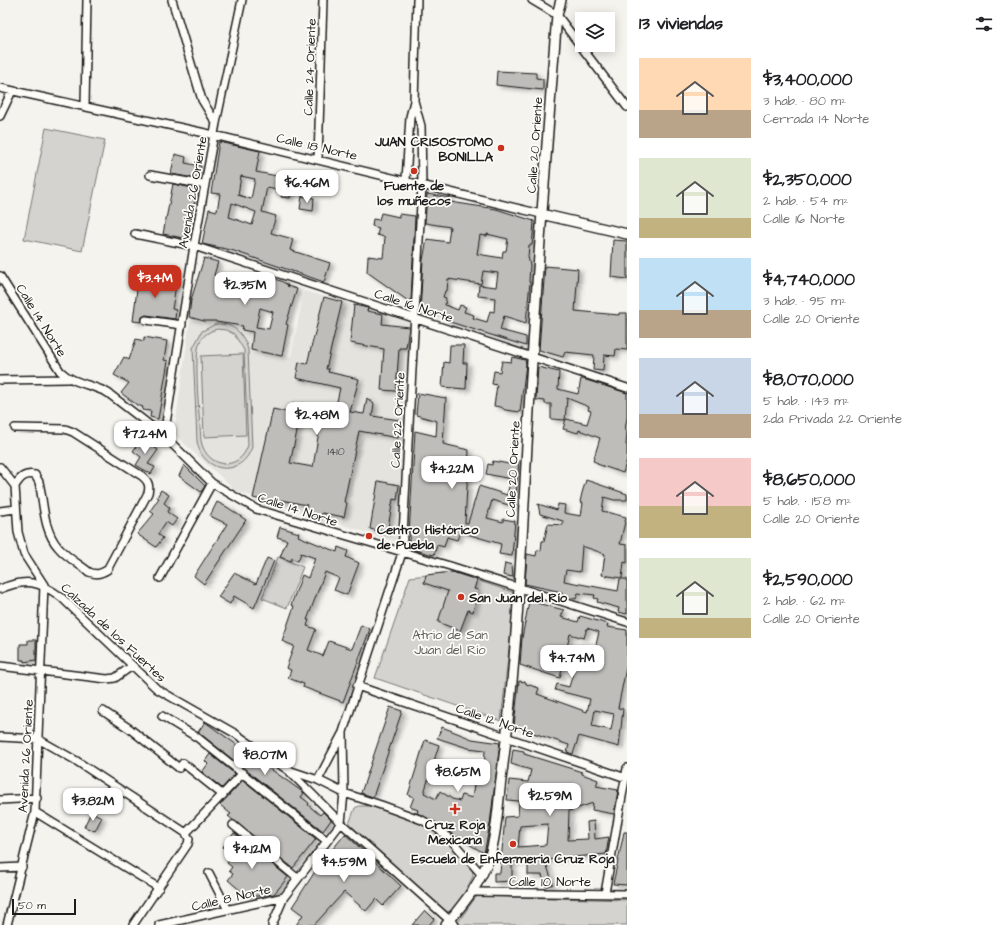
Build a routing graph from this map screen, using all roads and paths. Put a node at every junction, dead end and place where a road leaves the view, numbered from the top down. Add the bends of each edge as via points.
1 (87, 0) edge
2 (172, 0) edge
3 (242, 0) edge
4 (323, 0) edge
5 (417, 0) edge
6 (532, 0) edge
7 (561, 0) edge
8 (556, 15) junction
9 (0, 88) edge
10 (12, 91) junction
11 (414, 101) junction
12 (85, 106) junction
13 (627, 107) edge
14 (0, 116) edge
15 (216, 123) junction
16 (214, 134) junction
17 (318, 159) junction
18 (150, 175) dead end
19 (406, 180) junction
20 (205, 185) junction
21 (422, 185) junction
22 (541, 214) junction
23 (135, 234) dead end
24 (627, 234) edge
25 (194, 246) junction
26 (0, 276) edge
27 (415, 318) junction
28 (146, 320) dead end
29 (182, 325) junction
30 (531, 356) junction
31 (68, 379) junction
32 (0, 380) edge
33 (627, 388) edge
34 (15, 428) dead end
35 (164, 436) junction
36 (0, 467) edge
37 (212, 483) junction
38 (14, 486) junction
39 (16, 509) junction
40 (0, 511) edge
41 (402, 553) junction
42 (160, 578) dead end
43 (44, 585) junction
44 (519, 588) junction
45 (0, 589) edge
46 (627, 622) edge
47 (0, 666) edge
48 (132, 666) junction
49 (41, 672) junction
50 (356, 686) junction
51 (103, 711) dead end
52 (162, 716) dead end
53 (342, 732) junction
54 (507, 736) junction
55 (0, 737) edge
56 (38, 739) junction
57 (627, 768) edge
58 (289, 771) junction
59 (243, 773) junction
60 (626, 778) junction
61 (318, 780) junction
62 (344, 793) junction
63 (222, 795) junction
64 (37, 798) junction
65 (0, 800) edge
66 (35, 812) junction
67 (340, 823) junction
68 (233, 825) dead end
69 (188, 836) junction
70 (327, 841) junction
71 (22, 867) junction
72 (0, 868) edge
73 (209, 873) dead end
74 (482, 875) junction
75 (297, 878) junction
76 (158, 888) junction
77 (473, 892) junction
78 (605, 893) junction
79 (627, 894) edge
80 (284, 897) junction
81 (228, 910) junction
82 (450, 924) edge
83 (7, 925) edge
84 (133, 925) edge
85 (159, 925) edge
86 (272, 925) edge

1 - 12 street
2 - 15 street via 202,100
3 - 15 street, Avenida 26 Oriente
4 - 17 street, Calle 24 Oriente
5 - 11 street, Calle 22 Oriente
6 - 8 street
7 - 8 street, Calle 20 Oriente
8 - 13 street
8 - 22 street, Calle 20 Oriente
9 - 10 street, Calle 18 Norte
10 - 12 street, Calle 18 Norte
10 - 14 street
11 - 19 street, Calle 22 Oriente via 410,117
11 - 21 street, Calle 22 Oriente via 422,126
12 - 16 street, Calle 18 Norte
15 - 16 street, Avenida 26 Oriente
16 - 17 street, Calle 18 Norte
16 - 20 street, Avenida 26 Oriente
17 - 19 street, Calle 18 Norte
18 - 20 street
19 - 21 street, Calle 18 Norte
20 - 25 street, Avenida 26 Oriente
21 - 22 street, Calle 18 Norte
21 - 27 street, Calle 22 Oriente
22 - 24 street, Calle 18 Norte
22 - 30 street, Calle 20 Oriente
23 - 25 street, Calle 16 Norte
25 - 27 street, Calle 16 Norte
25 - 29 street, Avenida 26 Oriente
26 - 31 street, Calle 14 Norte via 60,371
27 - 30 street, Calle 16 Norte
27 - 41 street, Calle 22 Oriente
28 - 29 street
29 - 35 street, Avenida 26 Oriente
30 - 33 street, Calle 16 Norte
30 - 44 street, Calle 20 Oriente
31 - 32 street
31 - 35 street, Calle 14 Norte via 108,393
34 - 38 street via 65,429 73,432 142,476 147,480 149,487 148,494 107,570 95,574 58,548 53,541 39,482 35,475 29,474 20,478
35 - 37 street, Calle 14 Norte
36 - 38 street
37 - 41 street, Calle 14 Norte via 256,510
37 - 42 street
38 - 39 street
39 - 40 street
39 - 43 street via 20,543 30,566
41 - 44 street, Calle 14 Norte
41 - 50 street, Calle 22 Oriente
43 - 45 street, Calzada de los Fuertes via 27,582
43 - 48 street, Calzada de los Fuertes via 75,610
43 - 49 street, Avenida 26 Oriente
44 - 46 street, Calle 14 Norte
44 - 54 street, Calle 20 Oriente
47 - 49 street
48 - 49 street via 115,678 107,679
48 - 58 street, Calzada de los Fuertes via 170,698 236,734
49 - 56 street, Avenida 26 Oriente
50 - 53 street, Calle 22 Oriente
50 - 54 street, Calle 12 Norte
51 - 63 street via 179,768 183,763
52 - 59 street via 198,738 223,760
53 - 61 street, Calle 22 Oriente
53 - 62 street, Calle 22 Oriente
54 - 60 street, Calle 12 Norte
54 - 74 street, Calle 20 Oriente via 490,853
55 - 56 street
56 - 64 street, Avenida 26 Oriente
56 - 69 street via 75,760
57 - 60 street
58 - 61 street, Calzada de los Fuertes
58 - 67 street, Calzada de los Fuertes
59 - 63 street
59 - 70 street
60 - 78 street
61 - 62 street, Calzada de los Fuertes
62 - 67 street, Calle 22 Oriente
62 - 74 street, Calzada de los Fuertes via 394,810 438,829
63 - 69 street
64 - 65 street
64 - 66 street, Avenida 26 Oriente
66 - 71 street, Avenida 26 Oriente
66 - 76 street
67 - 70 street, Calle 22 Oriente
67 - 82 street, Calzada de los Fuertes
68 - 75 street
69 - 76 street via 188,844
70 - 75 street, Calle 22 Oriente
71 - 72 street
71 - 83 street, Avenida 26 Oriente
73 - 81 street
74 - 77 street, Calle 20 Oriente
75 - 80 street, Calle 22 Oriente
76 - 84 street
77 - 78 street, Calle 10 Norte
77 - 82 street, Calle 20 Oriente
78 - 79 street, Calle 10 Norte
80 - 81 street, Calle 8 Norte
80 - 86 street, Calle 22 Oriente
81 - 85 street, Calle 8 Norte

